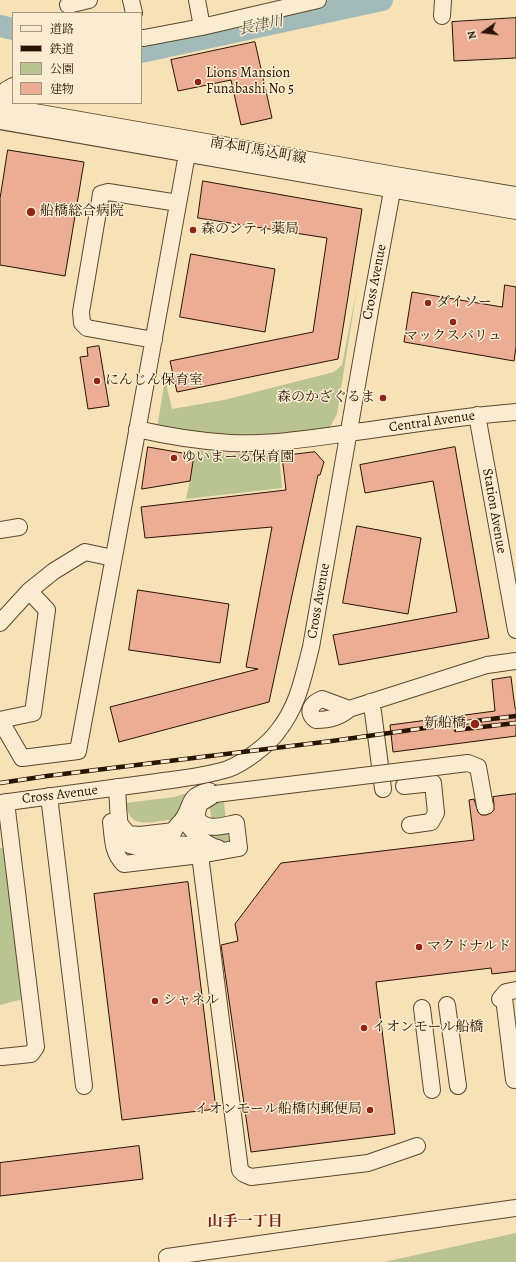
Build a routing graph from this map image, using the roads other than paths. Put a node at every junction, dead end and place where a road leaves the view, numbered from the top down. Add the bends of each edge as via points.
1 (89, 0) edge
2 (131, 0) edge
3 (196, 0) edge
4 (318, 0) edge
5 (68, 5) dead end
6 (264, 6) edge
7 (134, 12) edge
8 (202, 27) junction
9 (142, 38) edge
10 (12, 87) edge
11 (1, 114) edge
12 (187, 154) junction
13 (394, 182) junction
14 (516, 195) edge
15 (178, 203) junction
16 (516, 211) edge
17 (154, 340) junction
18 (516, 412) edge
19 (477, 415) junction
20 (137, 429) junction
21 (348, 433) junction
22 (19, 527) dead end
23 (0, 530) edge
24 (113, 558) junction
25 (29, 591) junction
26 (0, 623) edge
27 (516, 630) edge
28 (516, 661) edge
29 (370, 702) junction
30 (349, 709) dead end
31 (0, 720) edge
32 (382, 781) junction
33 (404, 786) dead end
34 (112, 788) junction
35 (215, 794) junction
36 (48, 796) junction
37 (3, 802) edge
38 (485, 806) dead end
39 (119, 817) junction
40 (180, 822) junction
41 (410, 825) dead end
42 (136, 834) junction
43 (230, 850) junction
44 (200, 852) junction
45 (507, 996) edge
46 (447, 1005) dead end
47 (422, 1008) dead end
48 (2, 1057) dead end
49 (514, 1080) dead end
50 (84, 1086) dead end
51 (458, 1086) dead end
52 (432, 1090) dead end
53 (417, 1144) dead end
54 (516, 1208) edge
55 (168, 1262) edge

1 - 5 street
2 - 7 street
3 - 8 street
4 - 6 street
6 - 8 street
8 - 9 street
10 - 11 street via 6,90
11 - 12 street, 南本町馬込町線
11 - 13 street, 南本町馬込町線
12 - 13 street, 南本町馬込町線
12 - 15 street
13 - 14 street, 南本町馬込町線
13 - 16 street, 南本町馬込町線
13 - 21 street, Cross Avenue
15 - 17 street
15 - 17 street via 108,192 101,194 81,312 82,323 87,328
17 - 20 street
18 - 19 street, Central Avenue
19 - 21 street, Central Avenue
19 - 27 street, Station Avenue
20 - 21 street, Central Avenue via 196,440 230,443 288,441
20 - 24 street
21 - 34 street, Cross Avenue via 311,647 299,692 285,722 268,742 241,763 227,769
22 - 23 street
24 - 25 street via 85,552 54,571
24 - 31 street via 78,751 22,758
25 - 26 street
25 - 31 street via 47,610 33,713
28 - 29 street via 487,665
29 - 30 street
29 - 32 street
32 - 35 street, bridge
32 - 38 street, bridge via 468,763 478,767
33 - 41 street via 432,783 436,813 431,822
34 - 36 street, Cross Avenue
34 - 39 street
34 - 44 street via 115,850 124,864
35 - 40 street via 209,791 198,794
35 - 43 street via 199,804 196,818 206,827 236,823 239,848
36 - 37 street, Cross Avenue
36 - 50 street
37 - 48 street via 36,1047 31,1054
39 - 40 street via 134,827
39 - 42 street via 128,834
39 - 44 street via 125,842 132,846 186,844
40 - 42 street via 174,831
40 - 43 street via 206,843
42 - 44 street via 141,840 183,837
43 - 44 street
44 - 53 street via 240,1170 251,1178 360,1164
45 - 49 street
46 - 51 street
47 - 52 street
54 - 55 street via 167,1257

